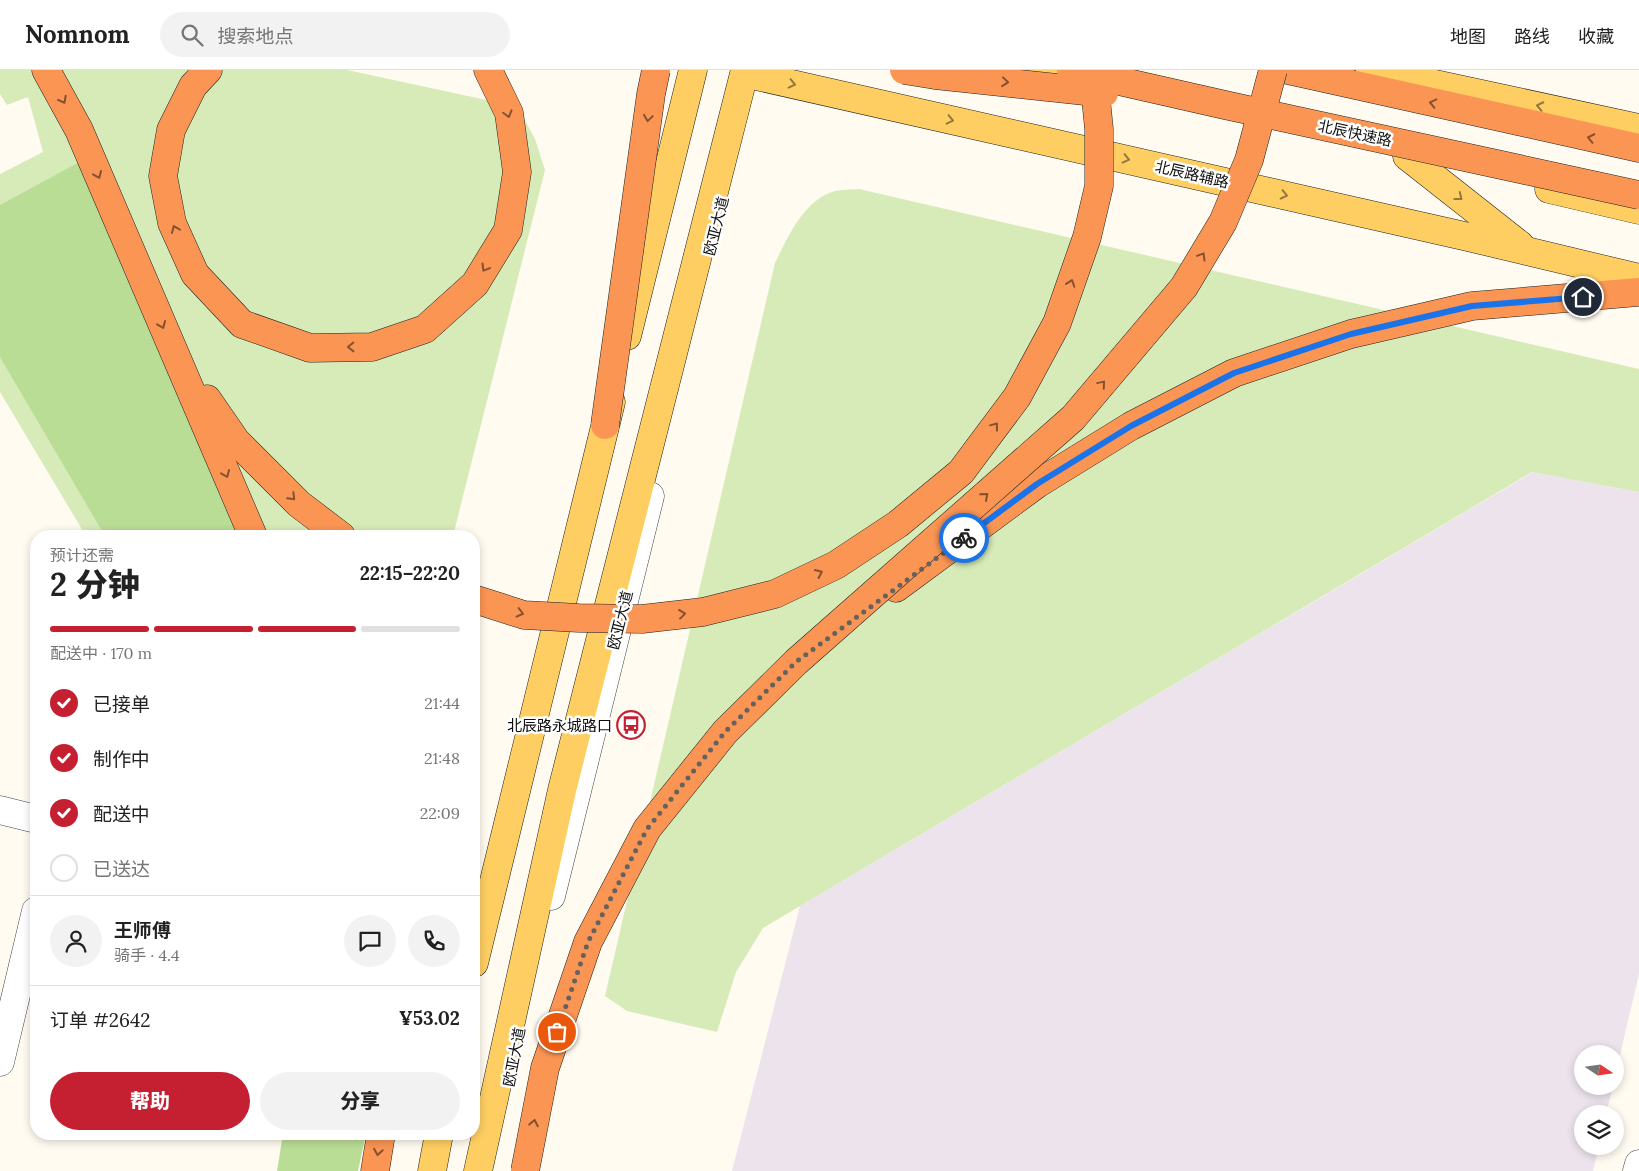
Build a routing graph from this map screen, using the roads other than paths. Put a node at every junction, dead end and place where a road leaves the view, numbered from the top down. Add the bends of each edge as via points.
1 (46, 70) edge
2 (208, 70) edge
3 (488, 70) edge
4 (656, 70) edge
5 (687, 70) edge
6 (693, 70) edge
7 (904, 70) edge
8 (1036, 70) edge
9 (1071, 70) edge
10 (1092, 70) edge
11 (1273, 70) edge
12 (1288, 70) edge
13 (1370, 70) edge
14 (749, 71) edge
15 (1226, 105) junction
16 (1639, 128) edge
17 (1639, 148) edge
18 (1407, 156) junction
19 (1639, 195) edge
20 (1639, 210) edge
21 (1526, 250) junction
22 (1639, 278) edge
23 (1639, 292) edge
24 (173, 351) junction
25 (605, 425) junction
26 (250, 530) edge
27 (333, 530) edge
28 (480, 601) edge
29 (796, 662) junction
30 (0, 810) edge
31 (30, 817) edge
32 (480, 897) edge
33 (30, 936) edge
34 (480, 938) edge
35 (0, 1062) edge
36 (380, 1140) edge
37 (426, 1140) edge
38 (438, 1140) edge
39 (1639, 1164) edge
40 (376, 1171) edge
41 (420, 1171) edge
42 (432, 1171) edge
43 (478, 1171) edge
44 (491, 1171) edge
45 (525, 1171) edge
46 (1637, 1171) edge

1 -> 24 highway via 79,130
3 -> 2 highway via 509,113 517,172 508,230 475,284 425,329 372,347 310,348 242,324 195,274 172,223 163,176 170,130 193,86
4 -> 25 highway, bridge
5 - 32 street
6 - 25 main road, bridge
7 -> 15 highway, bridge
8 - 18 main road
9 - 15 highway, 北辰快速路, bridge
28 -> 10 highway, bridge via 524,615 642,619 703,612 775,594 836,564 898,524 961,472 1017,397 1057,322 1087,237 1099,186 1099,129
29 -> 11 highway, bridge via 1074,418 1184,287 1223,222 1249,160
17 -> 12 highway
16 -> 13 main road
14 -> 21 main road, 北辰路辅路
14 - 43 main road via 562,790
14 - 44 street, 欧亚大道 via 597,716 528,988
15 - 19 highway, 北辰快速路, bridge
18 - 20 main road
18 -> 21 main road
21 - 22 main road, 北辰路辅路
23 - 29 highway, bridge via 1472,306 1351,334 1234,373 1131,426 1037,484
24 -> 26 highway
24 -> 27 highway via 236,441 299,504
25 - 34 main road
45 -> 29 highway, bridge via 545,1068 588,942 647,829 725,732
30 - 31 street
33 - 35 street
36 -> 40 highway
37 - 41 street
38 - 42 main road
39 - 46 street

